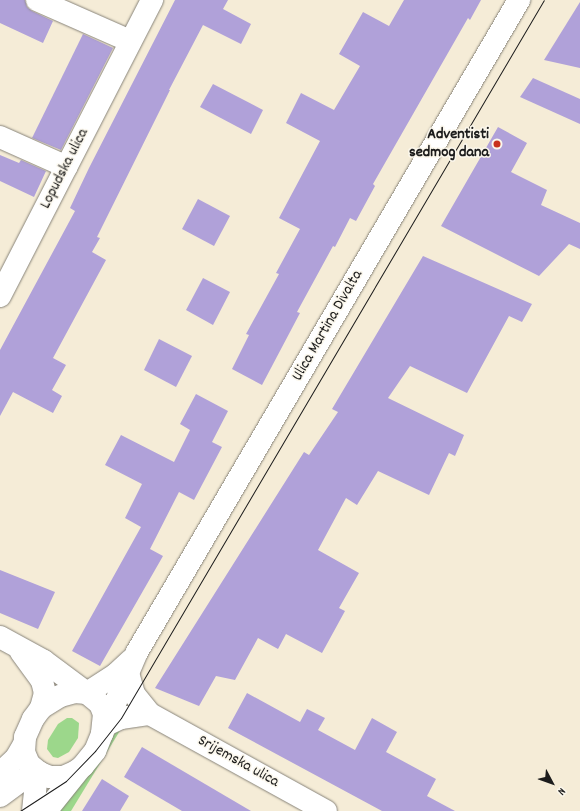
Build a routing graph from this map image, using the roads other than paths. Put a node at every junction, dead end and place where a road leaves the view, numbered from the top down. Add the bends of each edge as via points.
1 (37, 0) edge
2 (152, 0) edge
3 (519, 0) edge
4 (130, 41) junction
5 (0, 137) edge
6 (66, 167) junction
7 (0, 294) edge
8 (9, 643) edge
9 (137, 652) junction
10 (128, 673) junction
11 (87, 693) junction
12 (41, 708) junction
13 (150, 714) junction
14 (104, 730) junction
15 (24, 744) junction
16 (83, 766) junction
17 (36, 772) junction
18 (0, 773) edge
19 (0, 796) edge
20 (33, 811) edge
21 (46, 811) edge
22 (326, 811) edge

1 - 4 street
2 - 4 street, Lopudska ulica
3 - 9 street, Ulica Martina Divalta
4 - 6 street, Lopudska ulica
5 - 6 street
6 - 7 street, Lopudska ulica
8 - 11 street via 44,660
8 - 12 street via 42,681 45,693
9 - 10 street, Ulica Martina Divalta
9 - 11 street, Ulica Martina Divalta via 116,674
10 - 13 street, Srijemska ulica via 134,694
10 - 14 street, Ulica Martina Divalta
11 - 12 street via 75,692 60,696
11 - 14 street via 100,704 104,714
12 - 15 street via 28,728
13 - 14 street via 121,718
13 - 22 street, Srijemska ulica
14 - 16 street via 95,751
15 - 17 street via 26,759
15 - 18 street via 16,758
16 - 17 street via 63,777 50,777
16 - 21 street
17 - 19 street
17 - 20 street

